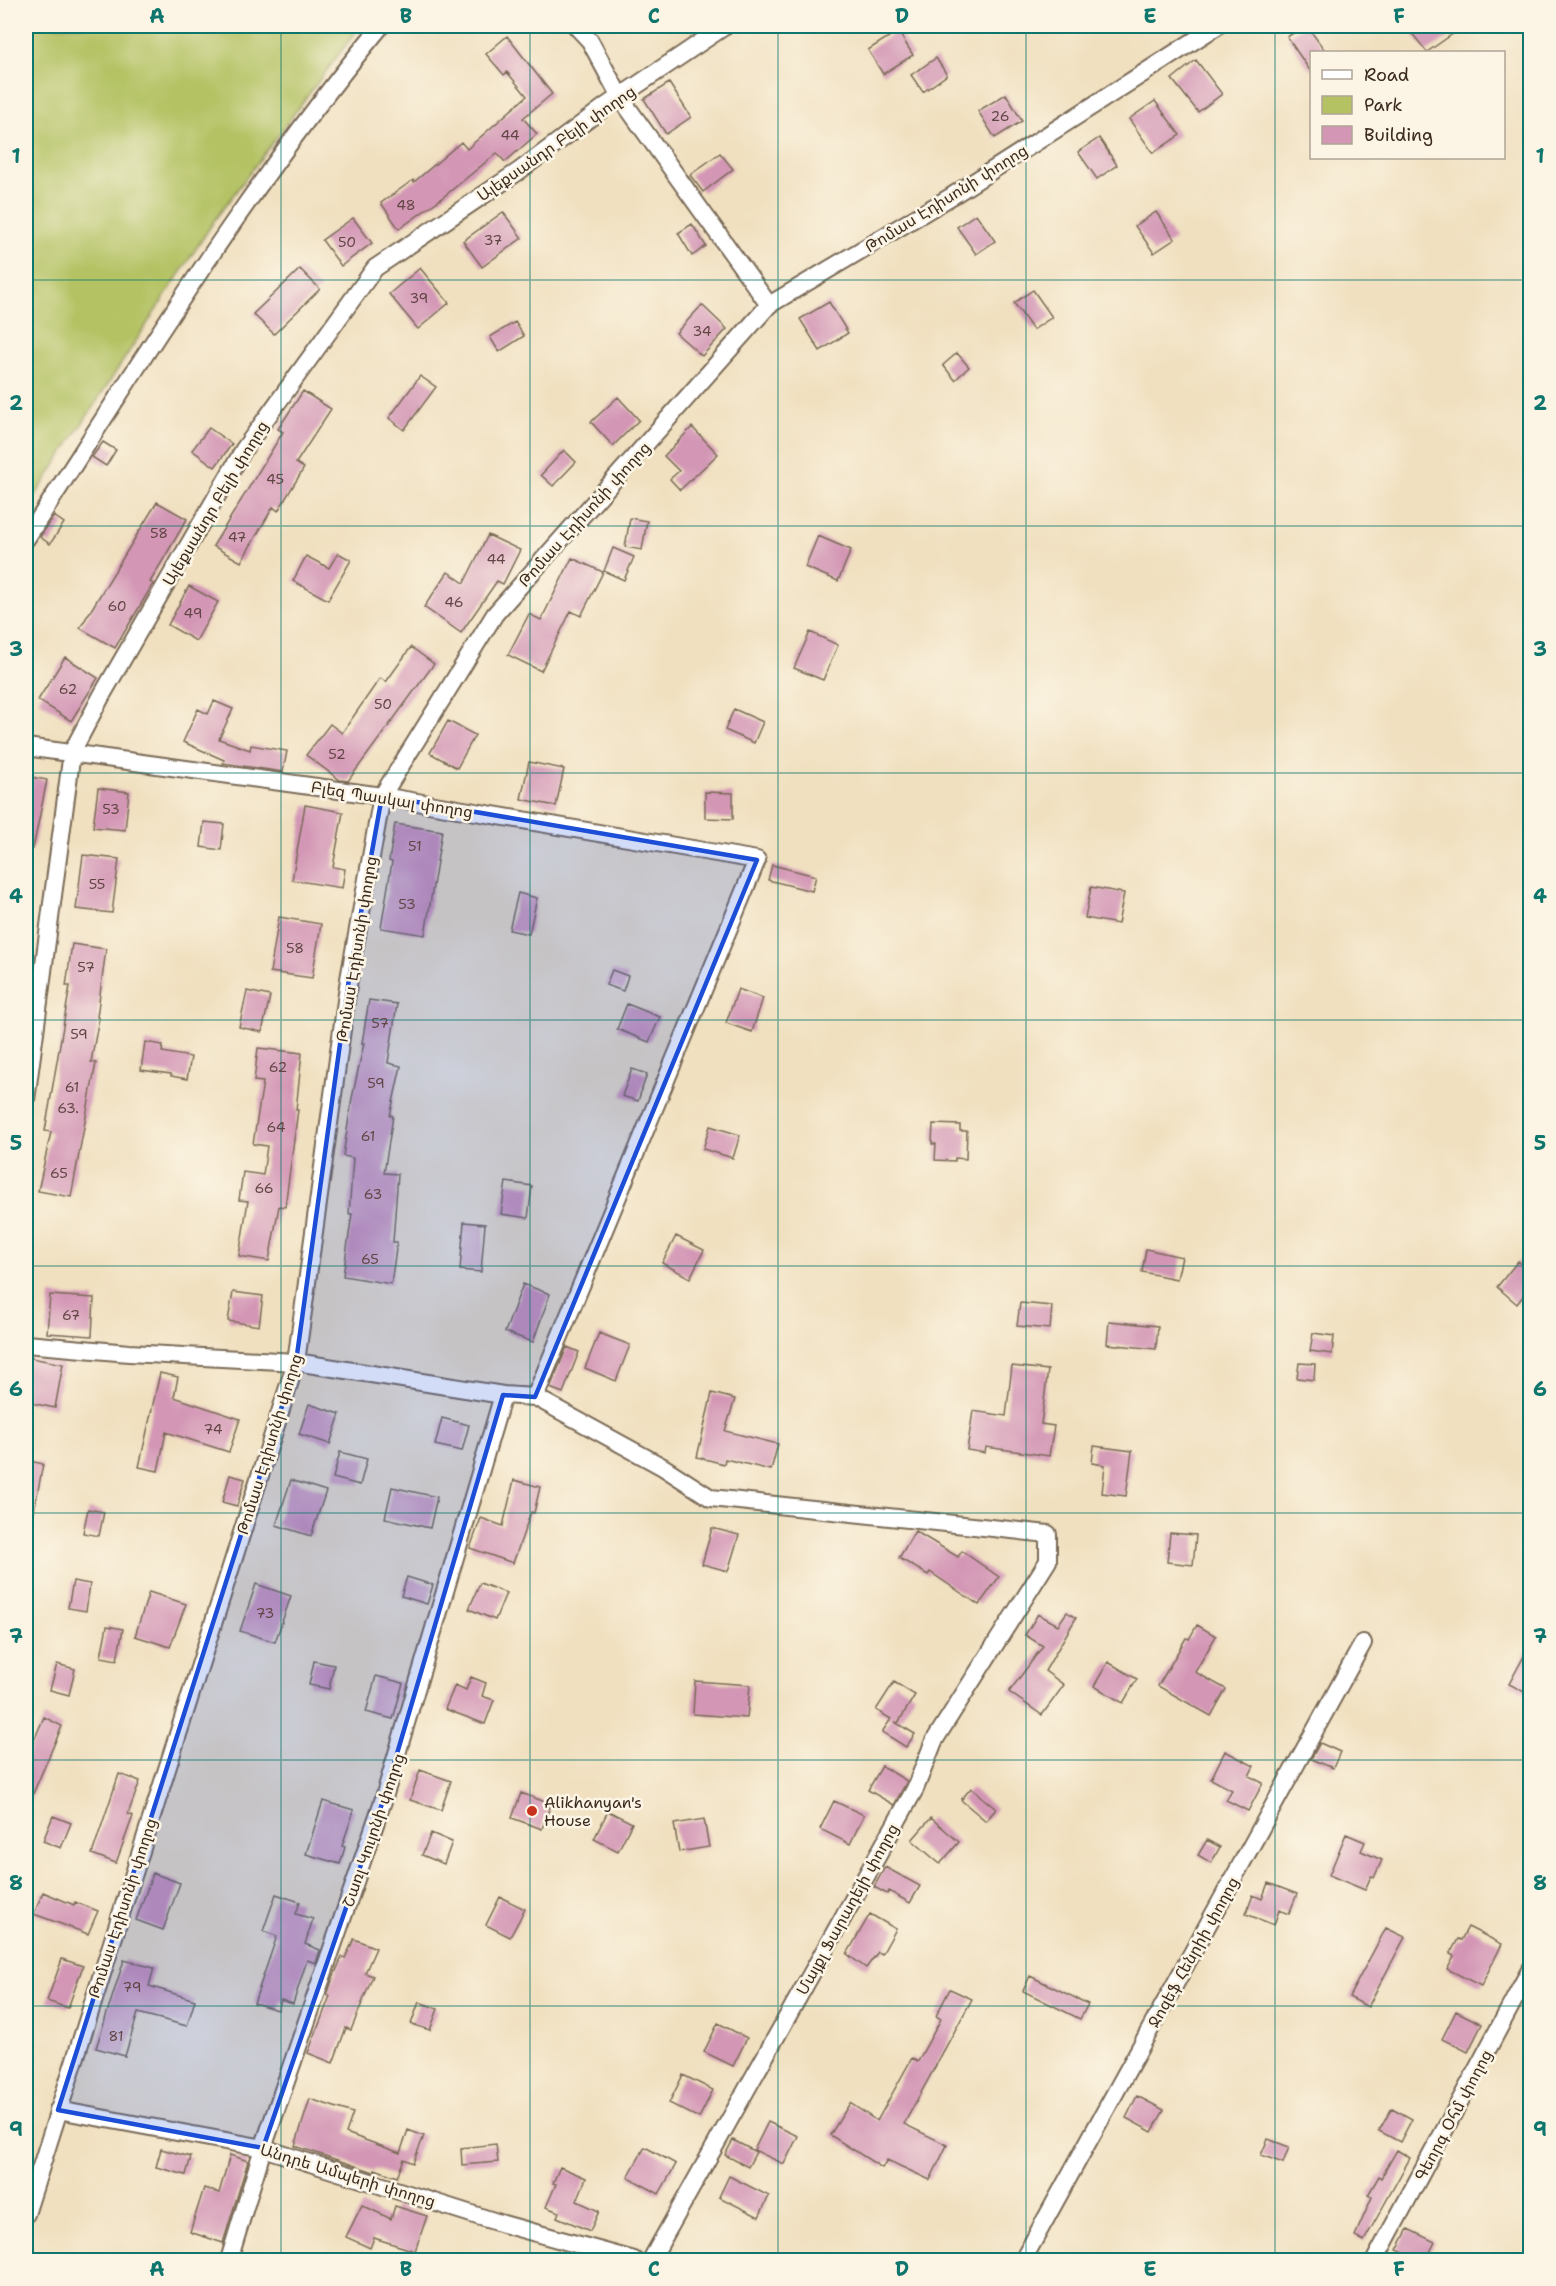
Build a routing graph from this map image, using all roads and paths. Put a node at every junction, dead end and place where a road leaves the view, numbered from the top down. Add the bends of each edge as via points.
1 (381, 26) edge
2 (576, 26) edge
3 (725, 26) edge
4 (1217, 26) edge
5 (620, 97) junction
6 (769, 305) junction
7 (26, 540) edge
8 (26, 747) edge
9 (72, 752) junction
10 (382, 796) junction
11 (26, 1100) edge
12 (26, 1344) edge
13 (296, 1362) junction
14 (503, 1395) junction
15 (535, 1397) junction
16 (1363, 1643) dead end
17 (1530, 1970) edge
18 (58, 2110) junction
19 (263, 2148) junction
20 (26, 2214) edge
21 (229, 2260) edge
22 (634, 2260) edge
23 (651, 2260) edge
24 (1023, 2260) edge
25 (1375, 2260) edge

1 - 7 street via 333,83 221,239
2 - 5 street via 590,41
3 - 5 street, Ալեքսանդր Բելի փողոց
4 - 6 street, Թոմաս Էդիսոնի փողոց via 952,196
5 - 6 street
5 - 9 street, Ալեքսանդր Բելի փողոց via 375,268 244,448
6 - 10 street, Թոմաս Էդիսոնի փողոց via 495,614
8 - 9 street, Բլեզ Պասկալ փողոց
9 - 10 street, Բլեզ Պասկալ փողոց
9 - 11 street, Ալեքսանդր Բելի փողոց
10 - 13 street, Թոմաս Էդիսոնի փողոց via 349,979
10 - 15 street, Բլեզ Պասկալ փողոց via 757,860
12 - 13 street
13 - 14 street
13 - 18 street, Թոմաս Էդիսոնի փողոց
14 - 15 street
14 - 19 street, Շառլ Կուլոնի փողոց via 384,1801
15 - 23 street, Մայքլ Ֆարադեյի փողոց via 711,1498 1048,1534 1048,1561 934,1741 915,1789
16 - 24 street, Ջոզեֆ Հենրիի փողոց
17 - 25 street, Գեորգ Օհմ փողոց
18 - 19 street, Անդրե Ամպերի փողոց
18 - 20 street, Թոմաս Էդիսոնի փողոց
19 - 21 street, Շառլ Կուլոնի փողոց
19 - 22 street, Անդրե Ամպերի փողոց via 503,2224

